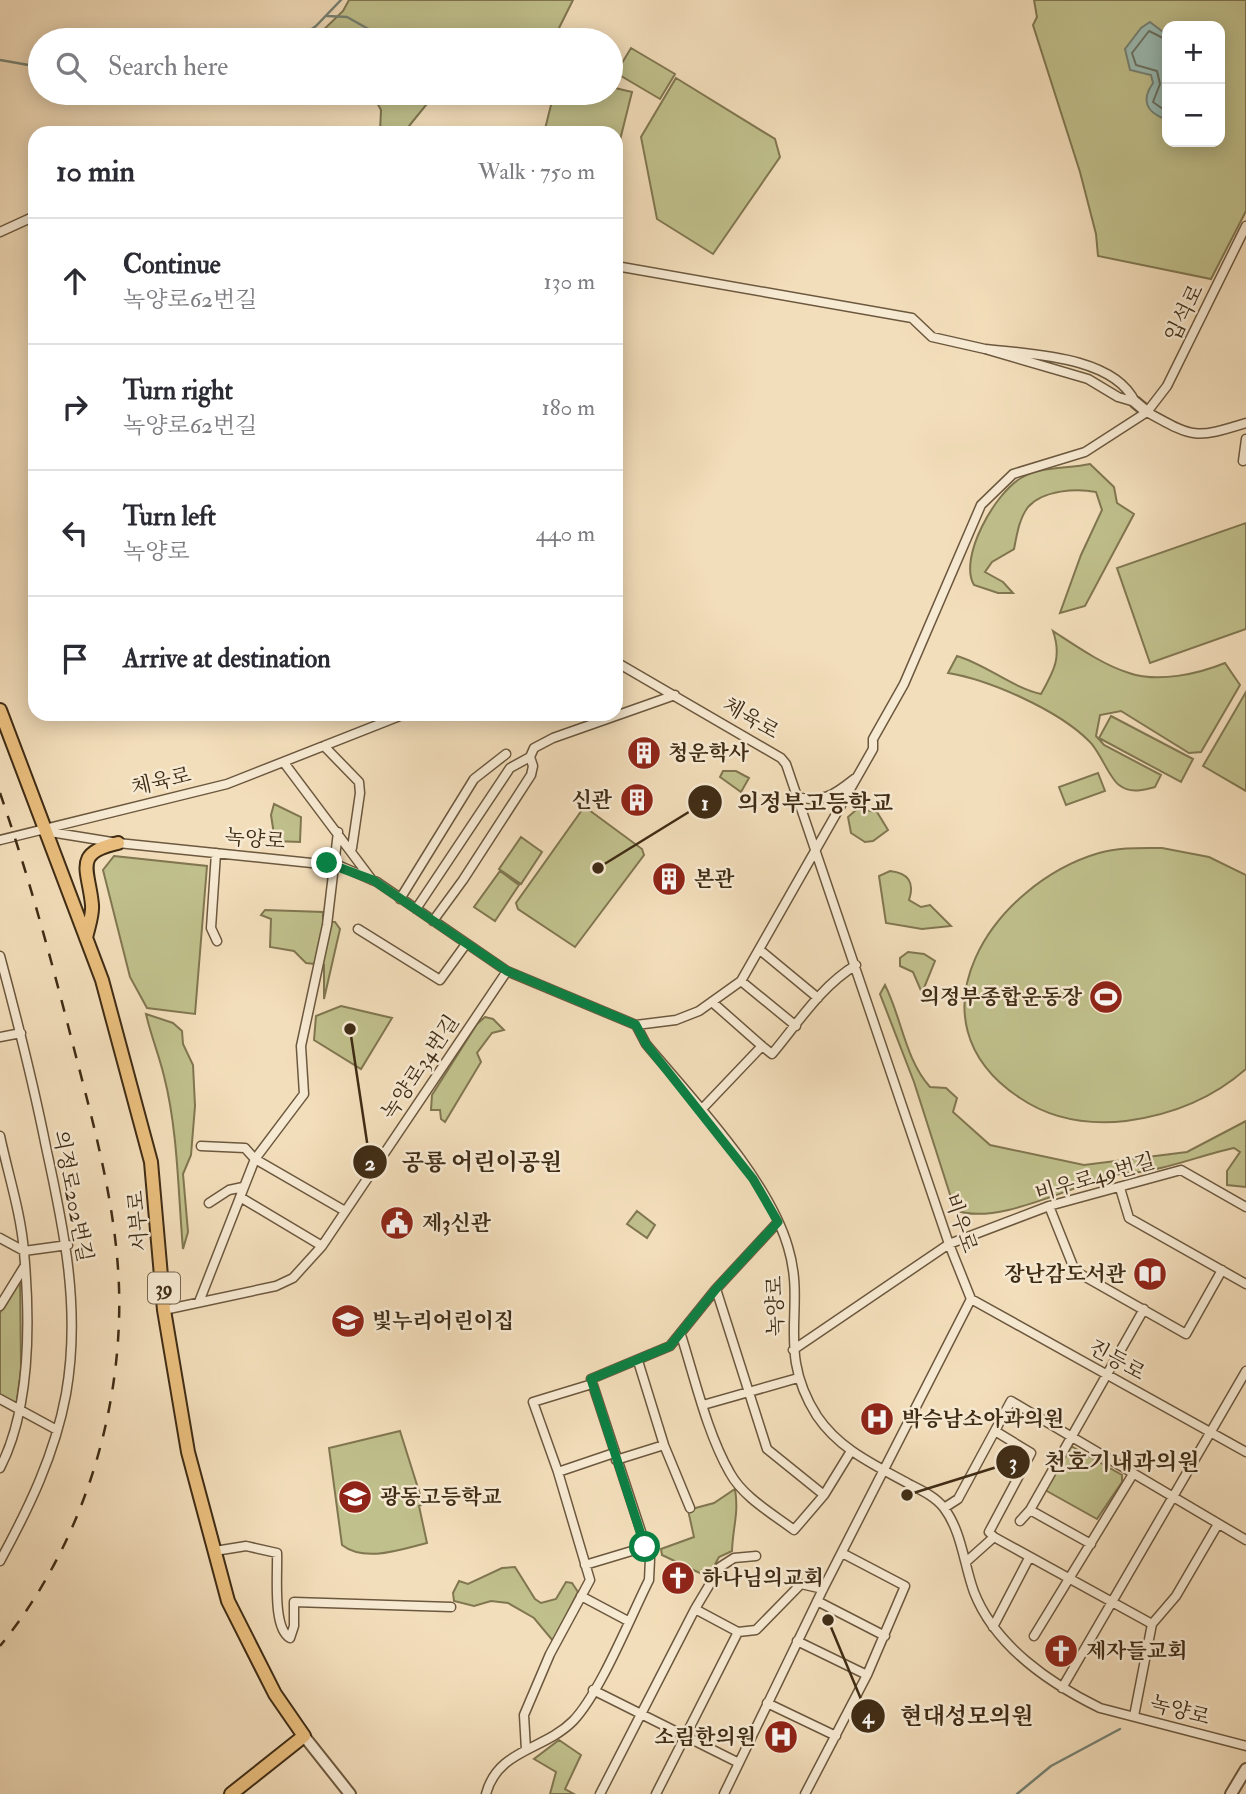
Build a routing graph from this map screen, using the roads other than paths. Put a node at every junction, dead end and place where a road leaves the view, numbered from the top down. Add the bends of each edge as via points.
1 (28, 219) edge
2 (1246, 226) edge
3 (0, 232) edge
4 (623, 267) edge
5 (985, 349) junction
6 (1135, 402) junction
7 (1147, 412) junction
8 (1246, 423) edge
9 (1246, 439) edge
10 (1243, 461) dead end
11 (623, 666) edge
12 (675, 695) junction
13 (0, 710) edge
14 (623, 713) edge
15 (387, 721) edge
16 (601, 721) edge
17 (324, 746) junction
18 (506, 754) dead end
19 (530, 757) junction
20 (285, 764) junction
21 (859, 775) junction
22 (796, 797) junction
23 (43, 831) junction
24 (338, 832) junction
25 (0, 840) edge
26 (118, 844) junction
27 (352, 848) junction
28 (816, 849) junction
29 (216, 853) junction
30 (335, 865) junction
31 (373, 880) junction
32 (400, 899) junction
33 (416, 909) junction
34 (433, 921) junction
35 (358, 929) dead end
36 (86, 938) junction
37 (216, 941) dead end
38 (466, 944) junction
39 (760, 950) junction
40 (0, 956) edge
41 (856, 965) junction
42 (507, 971) junction
43 (741, 981) junction
44 (818, 998) junction
45 (712, 1002) junction
46 (636, 1025) junction
47 (796, 1026) junction
48 (21, 1033) junction
49 (0, 1037) edge
50 (762, 1046) junction
51 (701, 1110) junction
52 (0, 1136) edge
53 (201, 1146) dead end
54 (255, 1158) junction
55 (243, 1187) junction
56 (1120, 1188) junction
57 (240, 1197) junction
58 (209, 1203) dead end
59 (1049, 1206) junction
60 (1246, 1207) edge
61 (345, 1211) junction
62 (778, 1222) junction
63 (0, 1238) edge
64 (949, 1244) junction
65 (68, 1245) junction
66 (322, 1246) junction
67 (24, 1251) junction
68 (24, 1266) junction
69 (1222, 1270) junction
70 (1246, 1284) edge
71 (716, 1289) junction
72 (971, 1299) junction
73 (199, 1302) junction
74 (0, 1306) edge
75 (1144, 1308) junction
76 (164, 1310) junction
77 (681, 1335) junction
78 (793, 1350) junction
79 (638, 1361) junction
80 (1246, 1371) edge
81 (1106, 1375) junction
82 (798, 1378) junction
83 (593, 1384) junction
84 (748, 1390) junction
85 (0, 1399) edge
86 (703, 1405) junction
87 (20, 1410) junction
88 (57, 1430) junction
89 (995, 1431) junction
90 (1210, 1431) junction
91 (1068, 1437) junction
92 (664, 1445) junction
93 (851, 1451) junction
94 (1246, 1452) edge
95 (615, 1457) junction
96 (0, 1468) edge
97 (884, 1471) junction
98 (558, 1472) junction
99 (1133, 1474) junction
100 (824, 1495) junction
101 (1172, 1496) junction
102 (690, 1508) dead end
103 (944, 1508) junction
104 (1030, 1510) junction
105 (1020, 1521) dead end
106 (1218, 1524) junction
107 (994, 1537) junction
108 (1246, 1540) edge
109 (1091, 1545) junction
110 (645, 1547) junction
111 (215, 1551) junction
112 (842, 1553) junction
113 (757, 1556) dead end
114 (1029, 1558) junction
115 (0, 1561) edge
116 (966, 1562) junction
117 (585, 1565) junction
118 (1070, 1579) junction
119 (823, 1589) junction
120 (581, 1596) junction
121 (1111, 1600) junction
122 (817, 1601) junction
123 (451, 1607) dead end
124 (695, 1609) junction
125 (628, 1621) junction
126 (1152, 1624) junction
127 (993, 1626) junction
128 (738, 1632) junction
129 (885, 1636) junction
130 (1034, 1636) dead end
131 (797, 1641) junction
132 (867, 1675) junction
133 (1062, 1688) junction
134 (593, 1690) junction
135 (767, 1703) junction
136 (641, 1715) junction
137 (1133, 1716) junction
138 (304, 1736) junction
139 (836, 1736) junction
140 (684, 1737) junction
141 (1246, 1746) edge
142 (526, 1750) junction
143 (739, 1763) junction
144 (1246, 1769) edge
145 (231, 1794) edge
146 (350, 1794) edge
147 (486, 1794) edge
148 (600, 1794) edge
149 (656, 1794) edge
150 (724, 1794) edge
151 (805, 1794) edge
152 (1231, 1794) edge

1 - 3 street
2 - 7 street, 입석로 via 1167,386
4 - 5 street via 912,317 932,337
5 - 6 street via 1088,379
5 - 6 street via 1049,356 1091,367 1116,378
6 - 7 street
7 - 8 street via 1193,436
7 - 21 street, 입석로 via 1086,452 1013,474 981,505 904,684
9 - 10 street
11 - 12 street, 체육로
12 - 14 street
12 - 22 street, 체육로 via 781,758
13 - 23 main road, 서부로 / 39
15 - 17 street, 체육로
16 - 19 street via 553,738 534,748
17 - 20 street, 체육로
17 - 27 street via 359,782
18 - 32 street via 474,779
19 - 33 street via 510,768
19 - 34 street via 531,775
20 - 23 street, 체육로 via 190,795
20 - 24 street
21 - 22 street via 831,797
21 - 28 street, 입석로
22 - 28 street, 체육로
23 - 25 street, 체육로
23 - 26 street, 녹양로
23 - 36 main road, 서부로 / 39
24 - 27 street
24 - 30 street
26 - 29 street, 녹양로
26 - 36 main road via 99,847 86,865 92,906
27 - 31 street
28 - 39 street, 입석로
28 - 41 street, 비우로
29 - 30 street, 녹양로
29 - 37 street via 211,928
30 - 31 street, 녹양로
30 - 54 street via 302,1046 304,1094
31 - 32 street, 녹양로
32 - 33 street, 녹양로
33 - 34 street, 녹양로
34 - 38 street, 녹양로
35 - 38 street via 440,980
36 - 76 main road, 서부로 / 39 via 102,980 151,1162
38 - 42 street, 녹양로
39 - 43 street, 입석로
39 - 44 street
40 - 48 street, 의정로202번길
41 - 44 street
41 - 64 street, 비우로
42 - 46 street, 녹양로
42 - 61 street, 녹양로34번길
43 - 45 street
43 - 47 street
44 - 47 street
45 - 46 street via 676,1020
45 - 50 street
46 - 51 street, 녹양로 via 646,1044
47 - 50 street via 772,1054
48 - 49 street
48 - 65 street, 의정로202번길
50 - 51 street
51 - 62 street, 녹양로 via 753,1179
52 - 67 street
53 - 54 street via 245,1148
54 - 55 street
54 - 61 street
55 - 57 street
55 - 58 street
56 - 59 street, 비우로49번길
56 - 60 street, 비우로49번길 via 1181,1170
56 - 69 street via 1129,1218
57 - 66 street
57 - 73 street
59 - 64 street, 비우로49번길
59 - 75 street via 1075,1271
61 - 66 street, 녹양로34번길
62 - 71 street
62 - 78 street, 녹양로 via 792,1262
63 - 67 street
64 - 72 street, 비우로
64 - 78 street, 녹양로
65 - 67 street
65 - 88 street, 의정로202번길 via 70,1356
66 - 73 street, 녹양로34번길 via 293,1278 276,1286
67 - 68 street
68 - 74 street
68 - 87 street via 26,1341
69 - 70 street
69 - 75 street via 1186,1334
71 - 77 street
71 - 84 street
72 - 81 street, 진등로
72 - 97 street
73 - 76 street, 녹양로34번길
75 - 81 street
76 - 111 main road, 서부로 / 39 via 188,1452
77 - 79 street via 670,1346
77 - 86 street
78 - 82 street, 녹양로
79 - 83 street via 591,1379
79 - 92 street
80 - 90 street
81 - 90 street, 진등로
81 - 91 street
82 - 84 street
82 - 93 street, 녹양로 via 817,1416
83 - 95 street
83 - 98 street via 533,1402
84 - 86 street
84 - 100 street via 767,1449
85 - 87 street
86 - 100 street via 730,1474 794,1530
87 - 88 street
87 - 96 street
88 - 115 street, 의정로202번길 via 38,1489
89 - 91 street via 1011,1401
89 - 103 street via 958,1499
89 - 107 street via 1031,1453 989,1532
90 - 94 street, 진등로
90 - 101 street
91 - 99 street
91 - 104 street
92 - 95 street
92 - 102 street
93 - 97 street, 녹양로
93 - 100 street
95 - 98 street
95 - 110 street
97 - 103 street, 녹양로
97 - 112 street
98 - 117 street
99 - 101 street
99 - 109 street
101 - 106 street
101 - 121 street
103 - 116 street, 녹양로
104 - 105 street
104 - 109 street
106 - 108 street
106 - 126 street via 1176,1596
107 - 114 street
107 - 116 street
109 - 118 street
110 - 117 street
110 - 125 street via 650,1559 649,1580
111 - 123 street via 246,1546 277,1553 278,1619 290,1639 294,1602
111 - 138 main road, 서부로 / 39 via 228,1601 275,1694
112 - 119 street
112 - 129 street via 905,1586
113 - 124 street via 734,1558 720,1567
114 - 118 street
114 - 127 street
116 - 127 street, 녹양로 via 975,1593
117 - 120 street via 590,1580
118 - 121 street
118 - 130 street
119 - 122 street
119 - 128 street via 801,1584 762,1626
120 - 125 street
120 - 142 street via 524,1715
121 - 126 street
121 - 133 street
122 - 129 street
122 - 131 street
124 - 128 street
124 - 136 street
125 - 134 street
126 - 137 street
127 - 133 street, 녹양로
128 - 140 street
129 - 132 street
131 - 132 street
131 - 135 street
132 - 139 street
133 - 137 street, 녹양로 via 1100,1708
134 - 136 street
134 - 142 street via 571,1723
135 - 139 street
135 - 143 street
136 - 140 street
136 - 148 street
137 - 141 street, 녹양로
138 - 145 main road
138 - 146 street, 서부로
139 - 151 street
140 - 143 street
140 - 149 street
142 - 147 street via 495,1770
143 - 150 street
144 - 152 street

